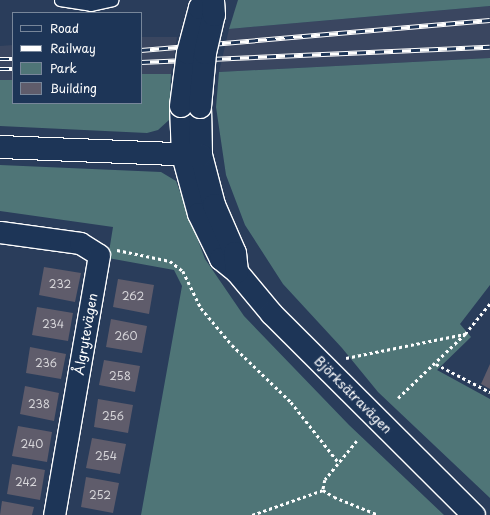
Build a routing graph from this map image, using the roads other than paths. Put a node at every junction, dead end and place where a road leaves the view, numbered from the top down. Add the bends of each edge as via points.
1 (60, 0) edge
2 (112, 0) edge
3 (207, 0) edge
4 (213, 0) edge
5 (190, 106) junction
6 (0, 147) edge
7 (192, 155) junction
8 (0, 232) edge
9 (54, 515) edge
10 (474, 515) edge

1 - 2 lane via 90,5
3 - 5 street, Björksätravägen, bridge via 200,8 188,53
4 - 5 street, Björksätravägen, bridge via 214,15
5 - 7 street, Björksätravägen
6 - 7 street
7 - 10 street, Björksätravägen via 202,220 221,259 237,272 272,314 320,363
8 - 9 street, Ålgrytevägen via 80,244 100,255

